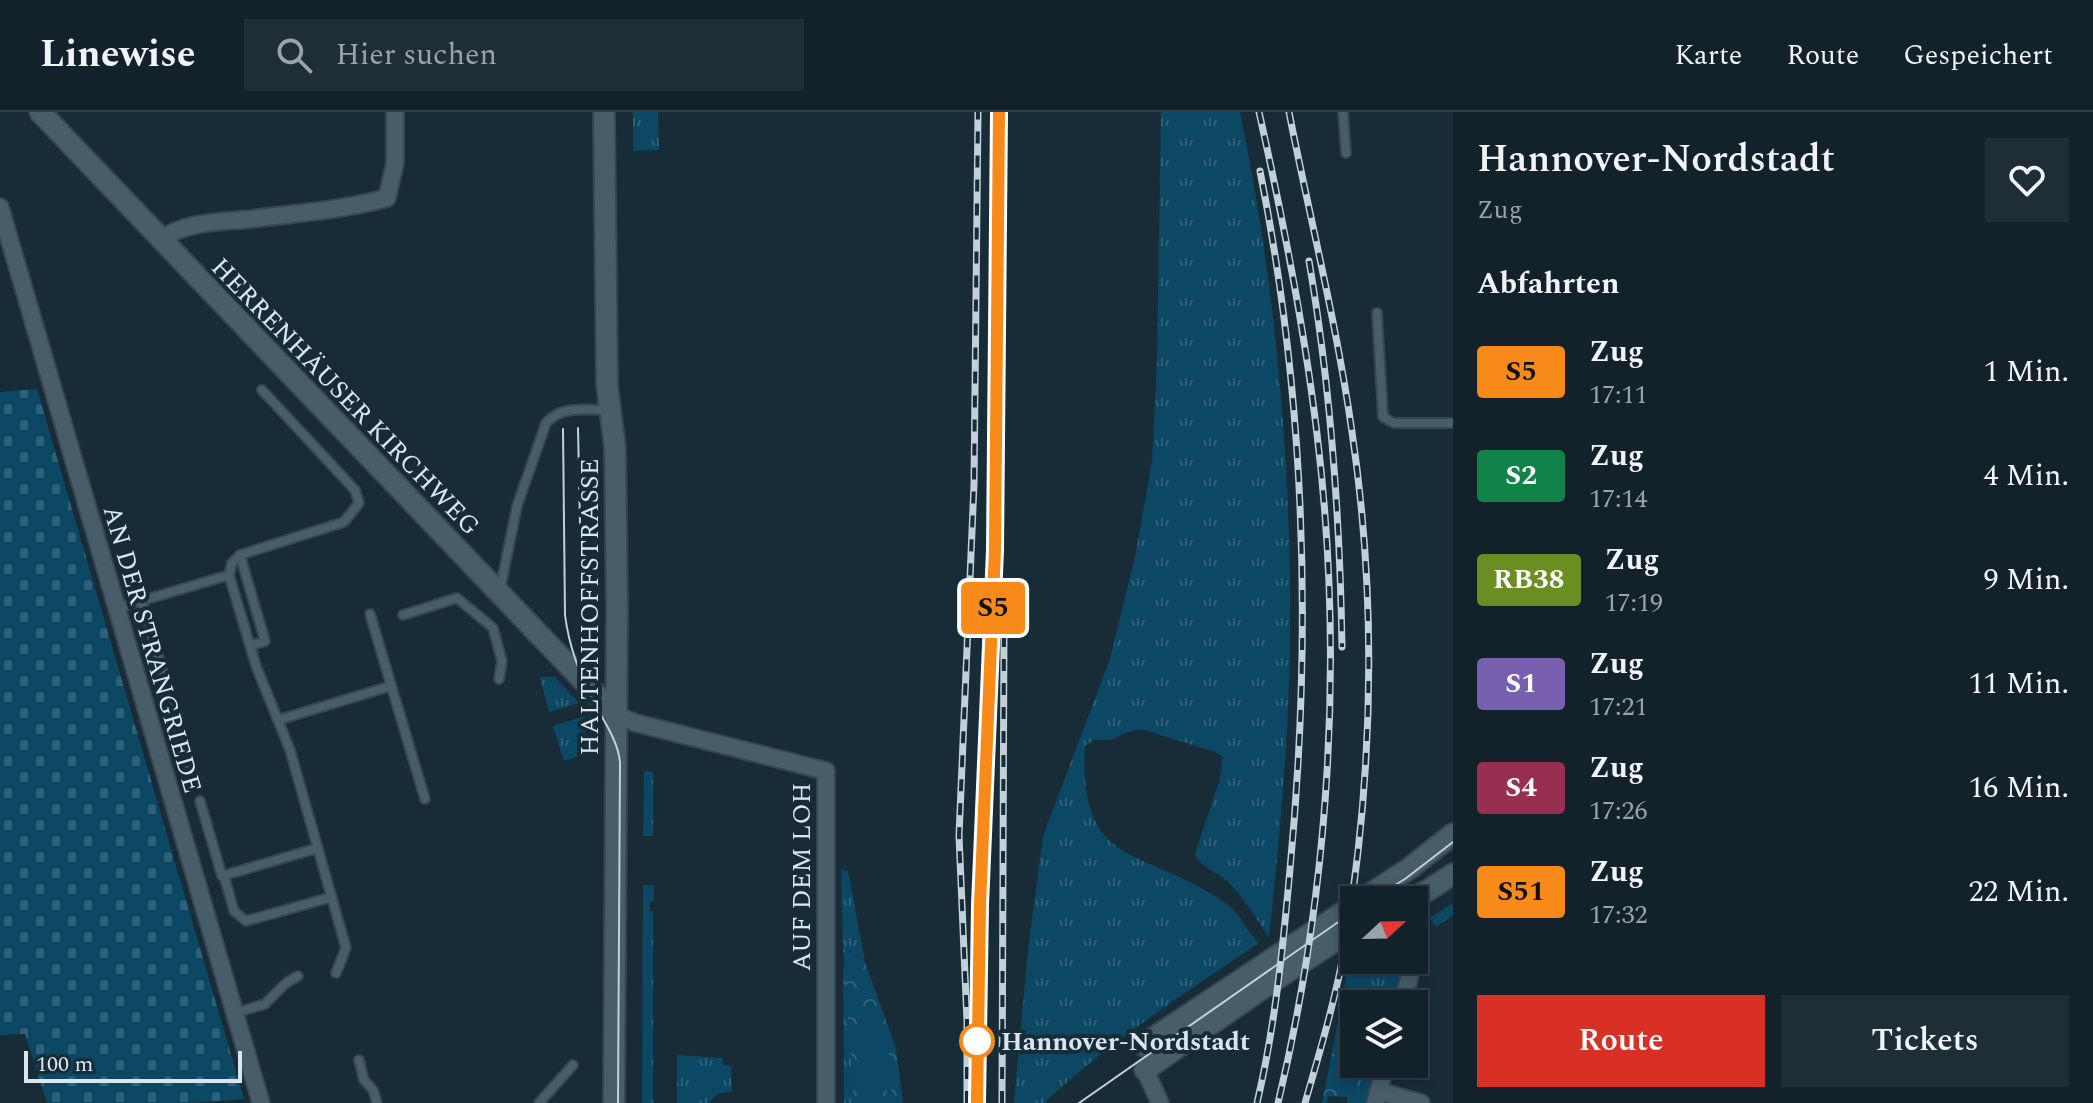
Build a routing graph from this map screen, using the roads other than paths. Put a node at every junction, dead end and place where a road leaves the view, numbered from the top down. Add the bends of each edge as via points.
1 (40, 112) edge
2 (395, 112) edge
3 (604, 112) edge
4 (1343, 112) edge
5 (1346, 153) dead end
6 (0, 207) edge
7 (161, 240) junction
8 (18, 271) junction
9 (0, 274) edge
10 (1377, 313) dead end
11 (262, 390) dead end
12 (611, 410) junction
13 (1453, 423) edge
14 (240, 555) junction
15 (229, 575) junction
16 (499, 595) junction
17 (142, 601) junction
18 (116, 608) junction
19 (370, 614) dead end
20 (403, 615) dead end
21 (250, 646) junction
22 (499, 679) dead end
23 (391, 686) junction
24 (616, 715) junction
25 (278, 720) junction
26 (193, 775) dead end
27 (425, 799) dead end
28 (200, 801) dead end
29 (1453, 834) edge
30 (318, 848) junction
31 (1453, 874) edge
32 (224, 876) junction
33 (1382, 886) edge
34 (1428, 890) edge
35 (332, 897) junction
36 (1340, 914) edge
37 (1340, 938) edge
38 (336, 973) dead end
39 (298, 976) dead end
40 (235, 1013) junction
41 (1143, 1045) dead end
42 (359, 1060) dead end
43 (573, 1065) dead end
44 (1145, 1070) joint
45 (1377, 1097) edge
46 (261, 1103) edge
47 (377, 1103) edge
48 (539, 1103) edge
49 (614, 1103) edge
50 (826, 1103) edge
51 (1160, 1103) edge
52 (1421, 1103) edge

1 - 7 street, HERRENHÄUSER KIRCHWEG
2 - 7 street via 395,163 387,198 172,230
3 - 12 street, HALTENHOFFSTRASSE
4 - 5 lane
6 - 8 street, AN DER STRANGRIEDE
7 - 16 street, HERRENHÄUSER KIRCHWEG
8 - 9 street
8 - 18 street, AN DER STRANGRIEDE
10 - 13 lane via 1383,417 1394,423
11 - 14 lane via 355,490 359,503 344,522
12 - 16 lane via 564,410 546,423 517,506
12 - 24 street, HALTENHOFFSTRASSE
14 - 15 lane
14 - 21 lane via 265,641
15 - 17 lane
15 - 21 lane
16 - 24 street, HERRENHÄUSER KIRCHWEG
17 - 18 lane
17 - 26 lane
18 - 40 street, AN DER STRANGRIEDE
19 - 23 lane
20 - 22 lane via 457,598 493,628 502,661
21 - 25 lane
23 - 25 lane
23 - 27 lane
24 - 49 street, HALTENHOFFSTRASSE
24 - 50 street, AUF DEM LOH via 826,771
25 - 30 lane
28 - 32 lane
29 - 33 street
30 - 32 lane
30 - 35 lane
31 - 34 street
32 - 35 lane via 234,911 246,921
35 - 38 lane via 346,948
36 - 41 street
37 - 44 street
39 - 40 lane via 265,1004
40 - 46 street, AN DER STRANGRIEDE
42 - 47 lane
43 - 48 lane
44 - 51 street
45 - 52 street

